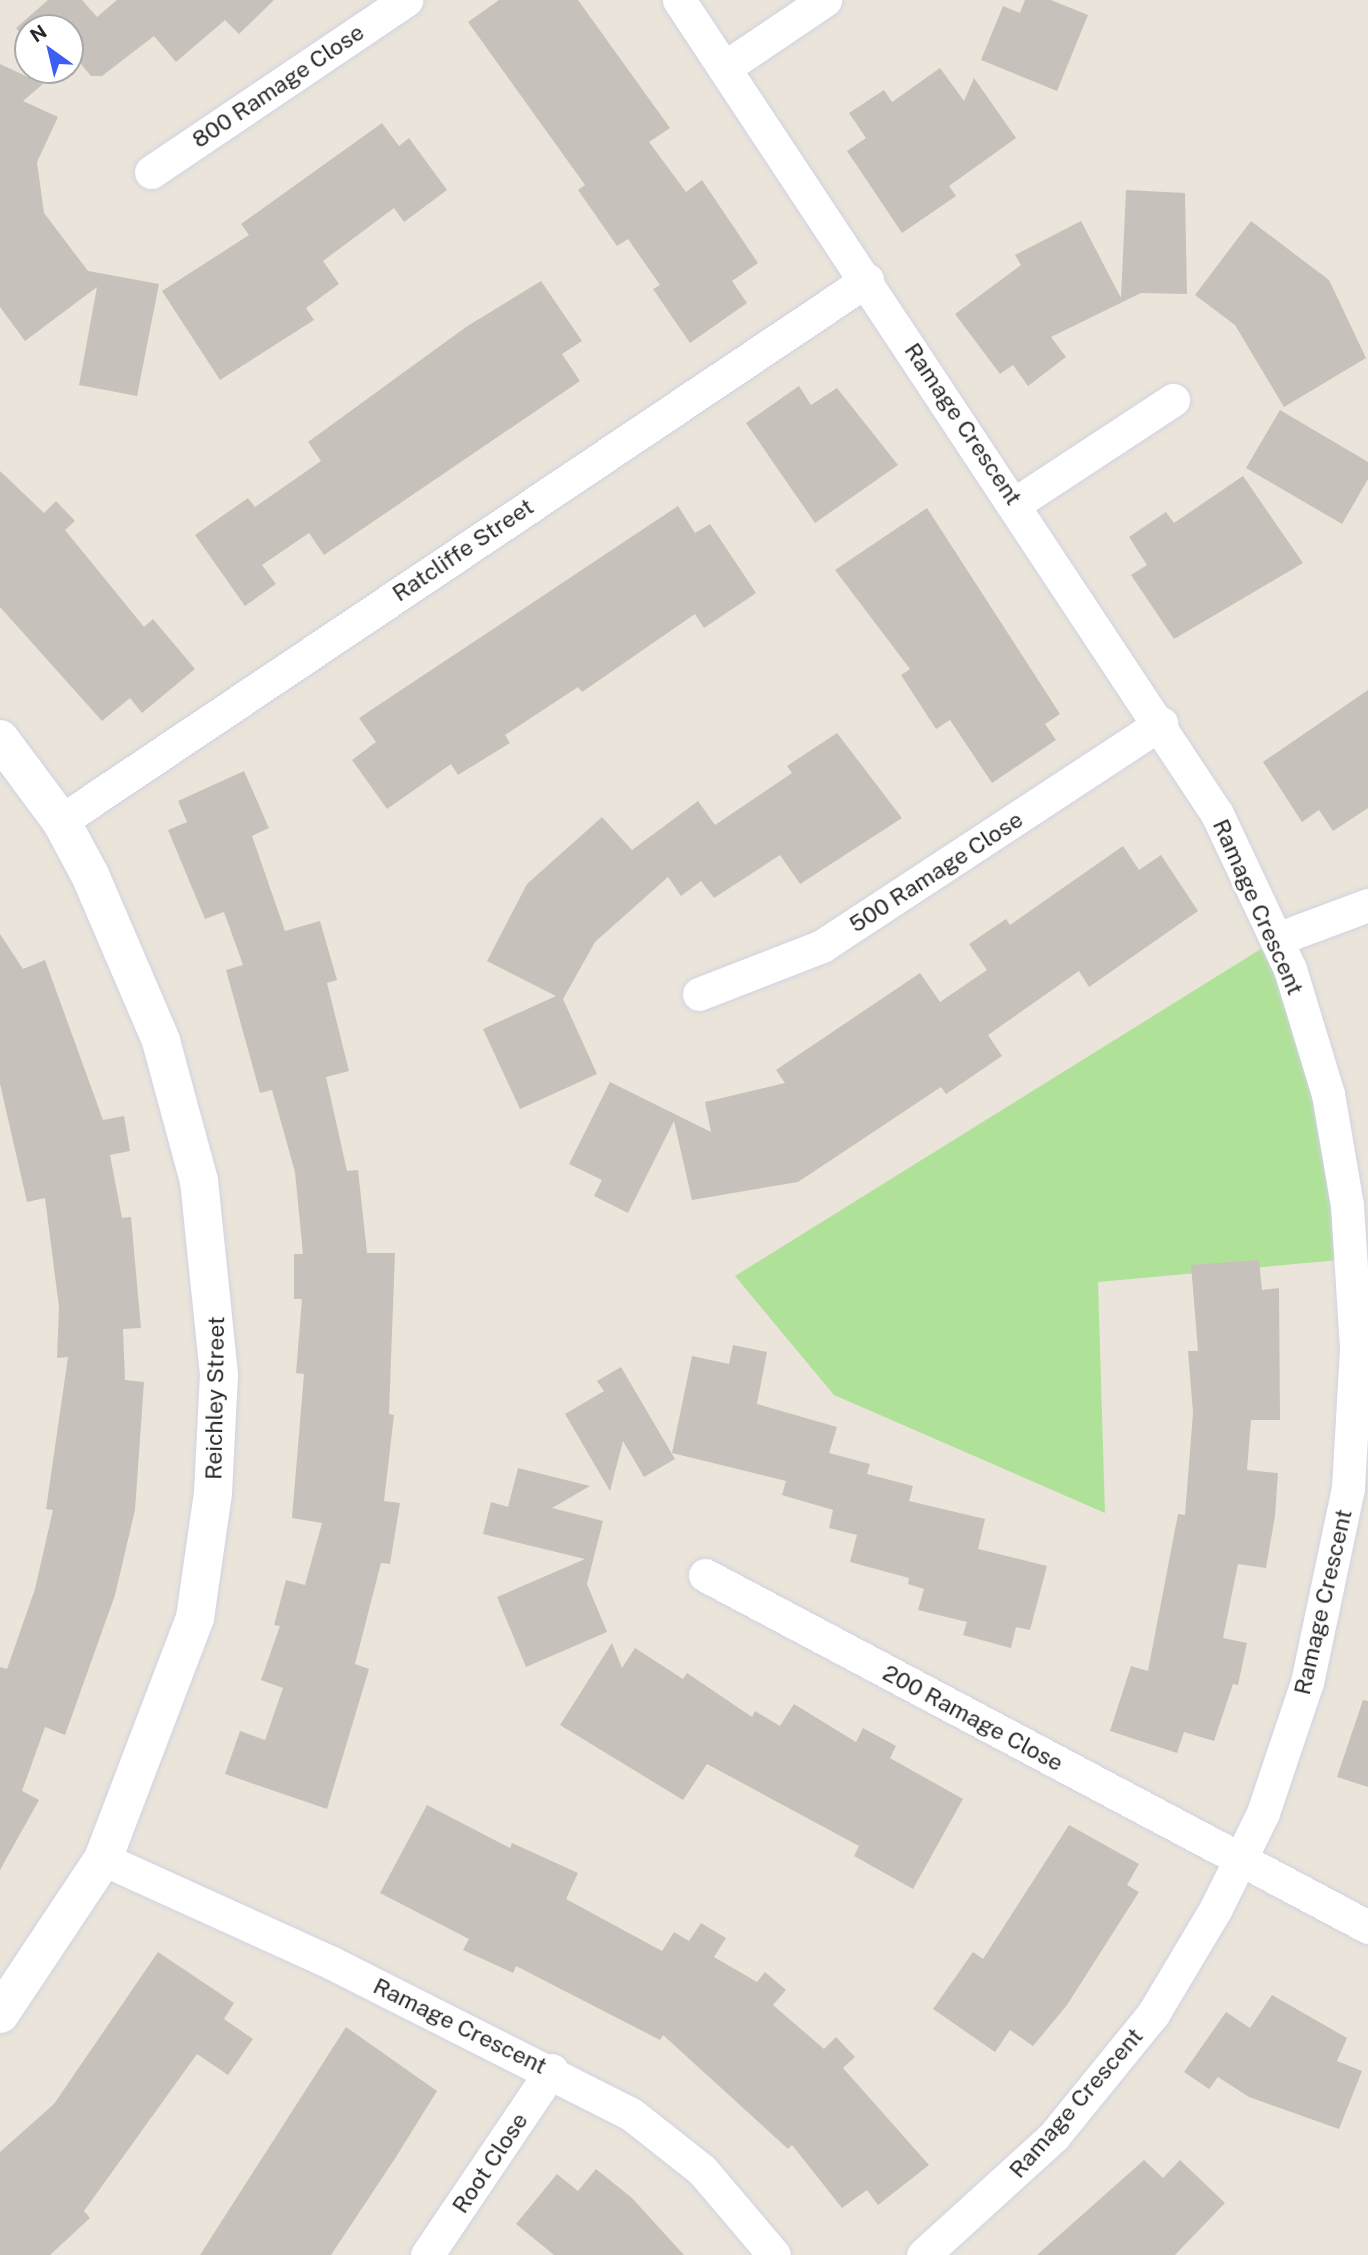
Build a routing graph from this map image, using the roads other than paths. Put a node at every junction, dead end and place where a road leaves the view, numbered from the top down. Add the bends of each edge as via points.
1 (406, 0) edge
2 (679, 0) edge
3 (825, 0) edge
4 (724, 68) junction
5 (150, 172) dead end
6 (867, 280) junction
7 (1173, 400) dead end
8 (1016, 503) junction
9 (1161, 723) junction
10 (0, 739) edge
11 (61, 821) junction
12 (1368, 905) edge
13 (1278, 939) junction
14 (699, 994) dead end
15 (1361, 1419) edge
16 (705, 1575) dead end
17 (1242, 1858) junction
18 (103, 1859) junction
19 (1368, 1927) edge
20 (0, 2014) edge
21 (552, 2070) junction
22 (427, 2255) edge
23 (774, 2255) edge
24 (923, 2255) edge

1 - 5 street, 800 Ramage Close
2 - 4 street, Ramage Crescent
3 - 4 street
4 - 6 street, Ramage Crescent
6 - 8 street, Ramage Crescent
6 - 11 street, Ratcliffe Street
7 - 8 street
8 - 9 street, Ramage Crescent
9 - 13 street, Ramage Crescent via 1217,814
9 - 14 street, 500 Ramage Close via 822,946
10 - 11 street, Reichley Street
11 - 18 street, Reichley Street via 124,944 161,1041 199,1181 218,1323 213,1493 195,1618
12 - 13 street
13 - 15 street, Ramage Crescent via 1328,1094 1343,1177
15 - 17 street, Ramage Crescent via 1316,1647 1280,1767
16 - 17 street, 200 Ramage Close
17 - 19 street, 200 Ramage Close
17 - 24 street, Ramage Crescent via 1153,2014 1104,2078 1014,2176
18 - 20 street, Reichley Street
18 - 21 street, Ramage Crescent
21 - 22 street, Root Close
21 - 23 street, Ramage Crescent via 667,2140 722,2191

